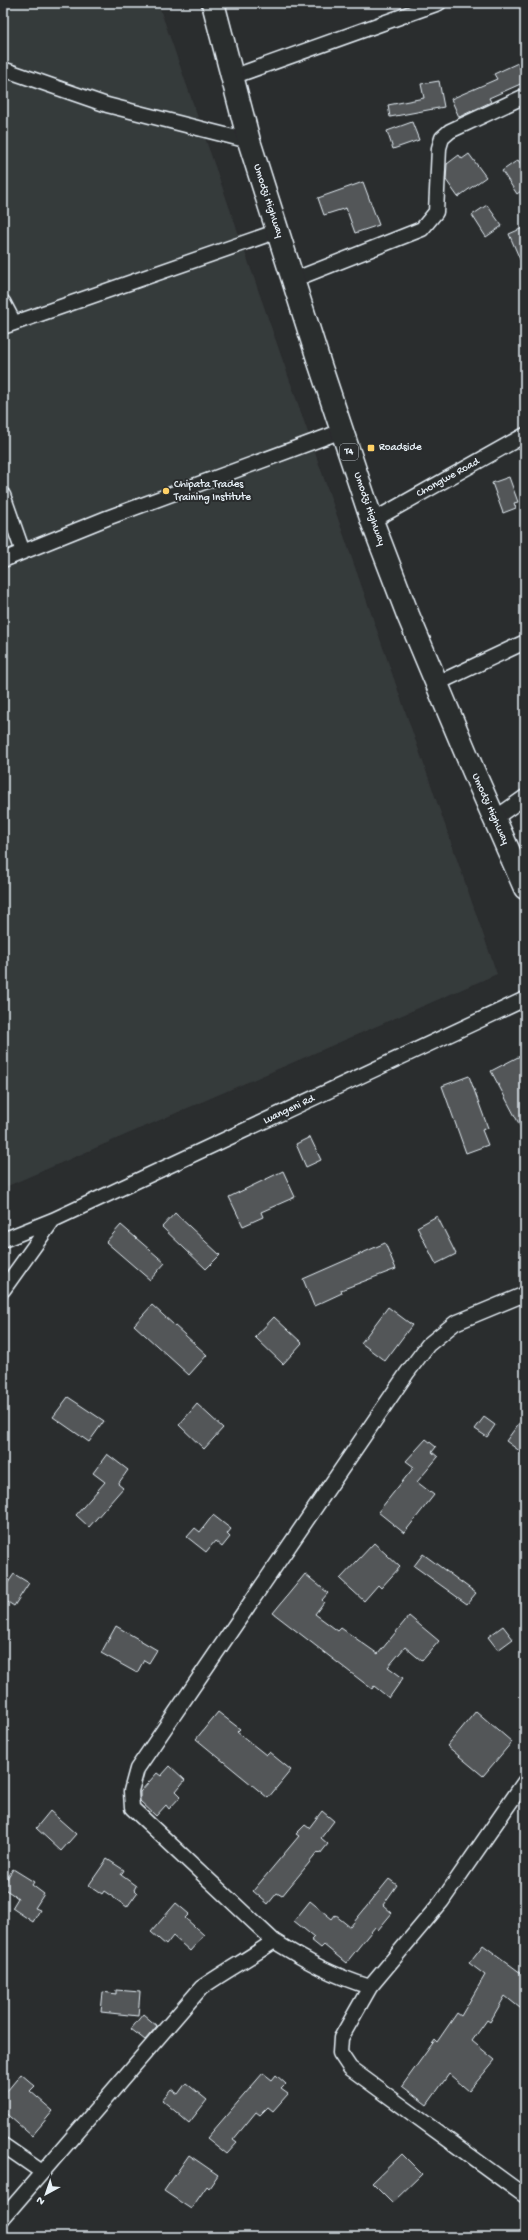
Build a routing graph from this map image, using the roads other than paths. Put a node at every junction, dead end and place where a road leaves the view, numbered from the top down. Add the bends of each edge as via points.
1 (213, 3) edge
2 (439, 3) edge
3 (3, 69) edge
4 (232, 77) junction
5 (525, 96) edge
6 (249, 141) junction
7 (278, 231) junction
8 (293, 280) junction
9 (3, 302) edge
10 (8, 325) edge
11 (342, 431) junction
12 (525, 435) edge
13 (3, 495) edge
14 (372, 521) junction
15 (23, 552) junction
16 (3, 560) edge
17 (525, 642) edge
18 (438, 684) junction
19 (525, 797) edge
20 (494, 819) junction
21 (525, 888) edge
22 (525, 1000) edge
23 (53, 1220) junction
24 (3, 1240) edge
25 (3, 1290) edge
26 (525, 1294) edge
27 (525, 1780) edge
28 (274, 1941) junction
29 (370, 1987) junction
30 (3, 2145) edge
31 (42, 2172) junction
32 (525, 2196) edge
33 (3, 2218) edge

1 - 4 highway, Umodzi Highway / T4
2 - 4 street
3 - 6 street via 108,105
4 - 6 highway, Umodzi Highway / T4
5 - 8 street via 450,131 442,138 438,148 436,212 422,229
6 - 7 highway, Umodzi Highway / T4
7 - 8 highway, Umodzi Highway / T4
7 - 10 street
8 - 11 highway, Umodzi Highway / T4
9 - 10 street
11 - 14 highway, Umodzi Highway / T4
11 - 15 street
12 - 14 street, Chongwe Road
13 - 15 street
14 - 18 highway, Umodzi Highway / T4
15 - 16 street
17 - 18 street
18 - 20 highway, Umodzi Highway / T4
19 - 20 street
20 - 21 highway, Umodzi Highway / T4
22 - 23 street, Luangeni Rd
23 - 24 street, Luangeni Rd
23 - 25 street, Luangeni Rd
26 - 28 street via 455,1323 428,1345 137,1769 131,1791 132,1808
27 - 29 street via 442,1902
28 - 29 street via 314,1966
28 - 31 street via 201,1988
29 - 32 street via 341,2038 340,2053 350,2068
30 - 31 street
31 - 33 street

